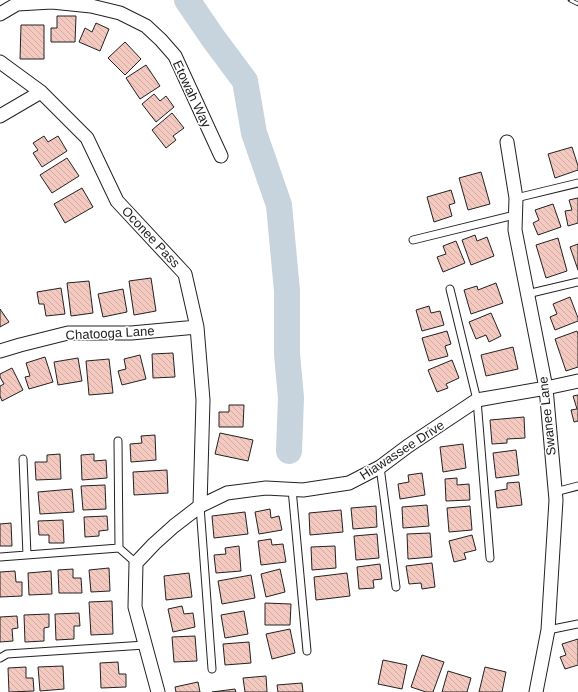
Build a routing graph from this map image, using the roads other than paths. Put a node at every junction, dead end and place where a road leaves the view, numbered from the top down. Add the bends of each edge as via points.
1 (0, 14) edge
2 (0, 62) edge
3 (41, 92) junction
4 (0, 116) edge
5 (507, 142) dead end
6 (221, 156) dead end
7 (578, 183) edge
8 (516, 198) junction
9 (515, 215) junction
10 (413, 240) dead end
11 (578, 282) edge
12 (450, 288) dead end
13 (527, 294) junction
14 (197, 327) junction
15 (0, 351) edge
16 (578, 381) edge
17 (546, 388) junction
18 (477, 400) junction
19 (118, 442) dead end
20 (23, 459) dead end
21 (380, 467) junction
22 (578, 486) edge
23 (292, 489) junction
24 (555, 492) junction
25 (200, 506) junction
26 (119, 548) junction
27 (27, 555) junction
28 (0, 557) edge
29 (490, 558) dead end
30 (136, 563) junction
31 (396, 588) dead end
32 (578, 624) edge
33 (548, 630) junction
34 (145, 645) junction
35 (307, 651) dead end
36 (0, 658) edge
37 (212, 669) dead end
38 (158, 692) edge
39 (536, 692) edge

1 - 6 street, Etowah Way via 17,4 52,2 91,6 120,13 146,26 174,56
2 - 3 street, Oconee Pass
3 - 4 street
3 - 14 street, Oconee Pass via 86,138 117,201 185,274
5 - 8 street, Swanee Lane
7 - 8 lane
8 - 9 street, Swanee Lane
9 - 10 lane
9 - 13 street, Swanee Lane via 514,230
11 - 13 lane
12 - 18 lane
13 - 17 street, Swanee Lane
14 - 15 street, Chatooga Lane via 131,333 68,333
14 - 25 street, Oconee Pass via 203,400
16 - 17 street, Hiawassee Drive
17 - 18 street, Hiawassee Drive
17 - 24 street, Swanee Lane
18 - 21 street, Hiawassee Drive
18 - 29 lane
19 - 26 lane
20 - 27 lane
21 - 23 street, Hiawassee Drive via 349,483 303,490
21 - 31 lane
22 - 24 lane
23 - 25 street, Hiawassee Drive via 266,488 227,493
23 - 35 lane
24 - 33 street, Swanee Lane
25 - 30 street, Hiawassee Drive via 174,526
25 - 37 lane
26 - 27 lane
26 - 30 lane
27 - 28 lane
30 - 34 street via 135,608
32 - 33 lane
33 - 39 street, Swanee Lane
34 - 36 lane via 7,654
34 - 38 street

